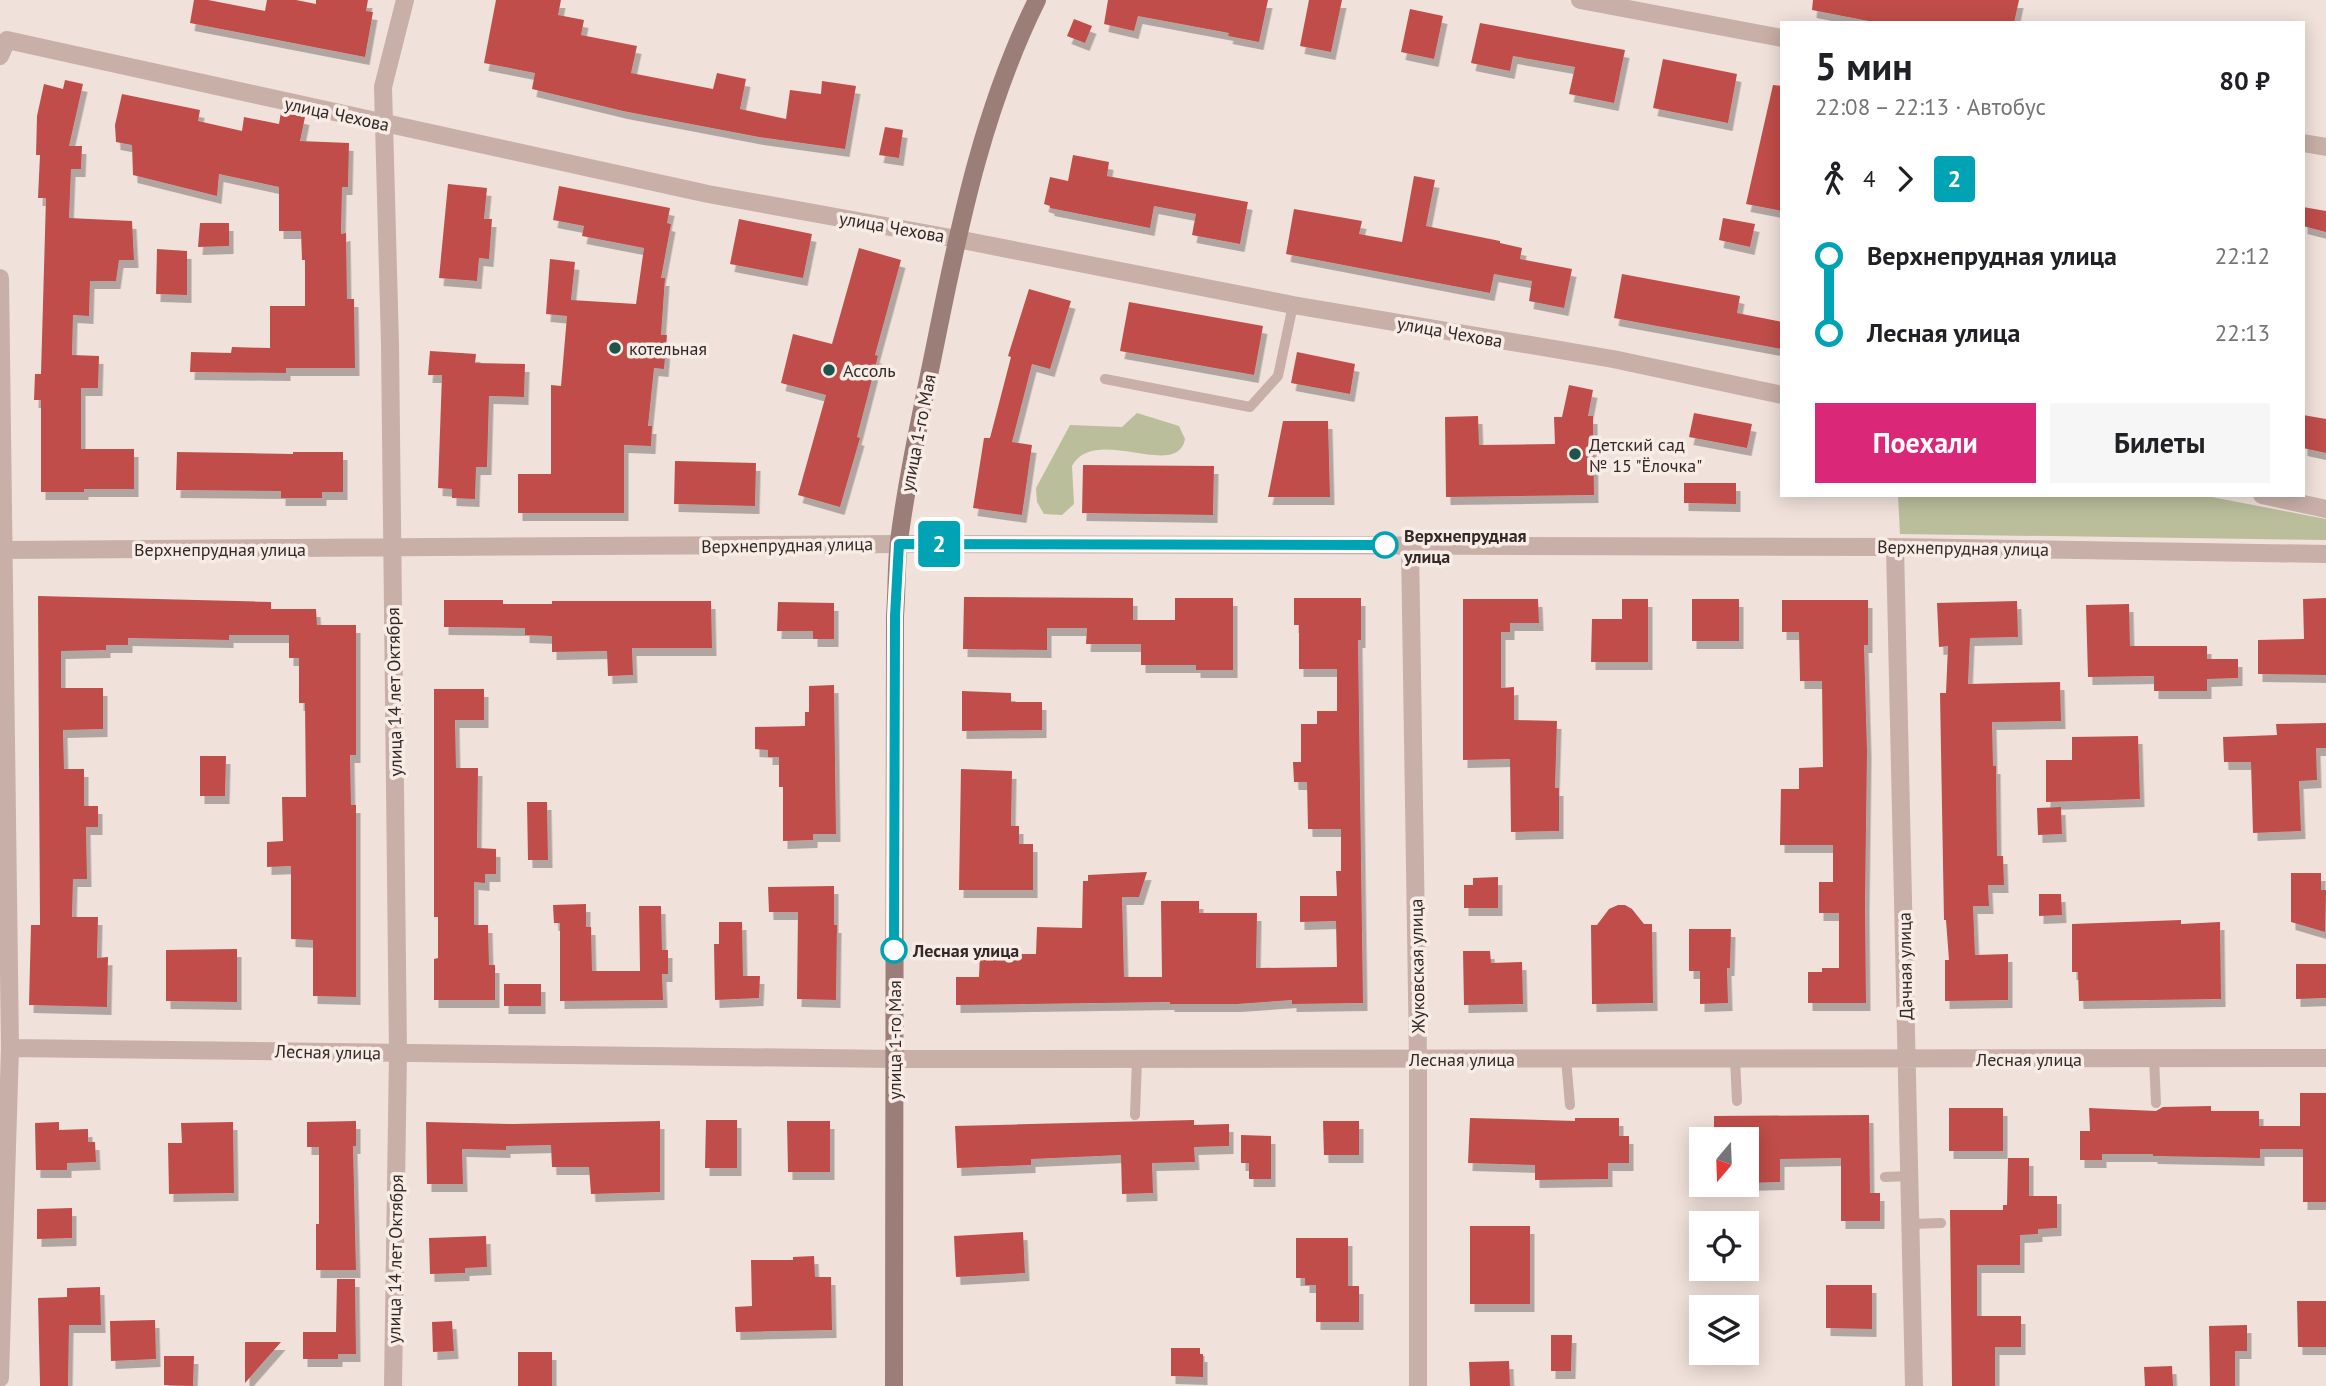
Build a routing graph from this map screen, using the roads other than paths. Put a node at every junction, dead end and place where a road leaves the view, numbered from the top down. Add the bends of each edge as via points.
1 (404, 0) edge
2 (1037, 0) edge
3 (1580, 0) edge
4 (1780, 38) edge
5 (4, 48) edge
6 (384, 124) junction
7 (2305, 143) edge
8 (2326, 147) edge
9 (957, 239) junction
10 (0, 278) edge
11 (1293, 305) junction
12 (1105, 379) dead end
13 (1780, 395) edge
14 (2271, 497) edge
15 (2326, 509) edge
16 (899, 544) junction
17 (1410, 546) junction
18 (1895, 547) junction
19 (393, 548) junction
20 (5, 550) junction
21 (2326, 554) edge
22 (10, 1048) junction
23 (398, 1053) junction
24 (2154, 1058) junction
25 (2326, 1058) edge
26 (894, 1059) junction
27 (1137, 1059) junction
28 (1419, 1059) junction
29 (1566, 1059) junction
30 (1735, 1059) junction
31 (1908, 1059) junction
32 (1737, 1101) dead end
33 (2156, 1103) dead end
34 (1570, 1105) dead end
35 (1135, 1115) dead end
36 (1910, 1176) junction
37 (1885, 1177) dead end
38 (1941, 1223) dead end
39 (1911, 1224) junction
40 (0, 1378) edge
41 (393, 1386) edge
42 (894, 1386) edge
43 (1418, 1386) edge
44 (1914, 1386) edge

1 - 6 street, улица 14 лет Октября via 383,87
2 - 9 main road, улица 1-го Мая via 1018,37 989,118
3 - 4 street
5 - 6 street, улица Чехова
6 - 9 street, улица Чехова via 708,194
6 - 19 street, улица 14 лет Октября
7 - 8 street
9 - 11 street, улица Чехова
9 - 16 main road, улица 1-го Мая
10 - 20 street
11 - 12 lane via 1278,376 1250,407
11 - 13 street, улица Чехова via 1613,359
14 - 15 street
16 - 17 street, Верхнепрудная улица
16 - 19 street, Верхнепрудная улица
16 - 26 main road, улица 1-го Мая
17 - 18 street, Верхнепрудная улица
17 - 28 street, Жуковская улица
18 - 21 street, Верхнепрудная улица
18 - 31 street, Дачная улица
19 - 20 street, Верхнепрудная улица
19 - 23 street, улица 14 лет Октября
20 - 22 street
22 - 23 street, Лесная улица
22 - 40 street
23 - 26 street, Лесная улица
23 - 41 street, улица 14 лет Октября
24 - 25 street, Лесная улица
24 - 31 street, Лесная улица
24 - 33 lane
26 - 27 street, Лесная улица
26 - 42 main road, улица 1-го Мая
27 - 28 street, Лесная улица
27 - 35 lane
28 - 29 street, Лесная улица
28 - 43 street, Жуковская улица
29 - 30 street, Лесная улица
29 - 34 lane
30 - 31 street, Лесная улица
30 - 32 lane
31 - 36 street, Дачная улица
36 - 37 lane
36 - 39 street, Дачная улица
38 - 39 lane
39 - 44 street, Дачная улица

